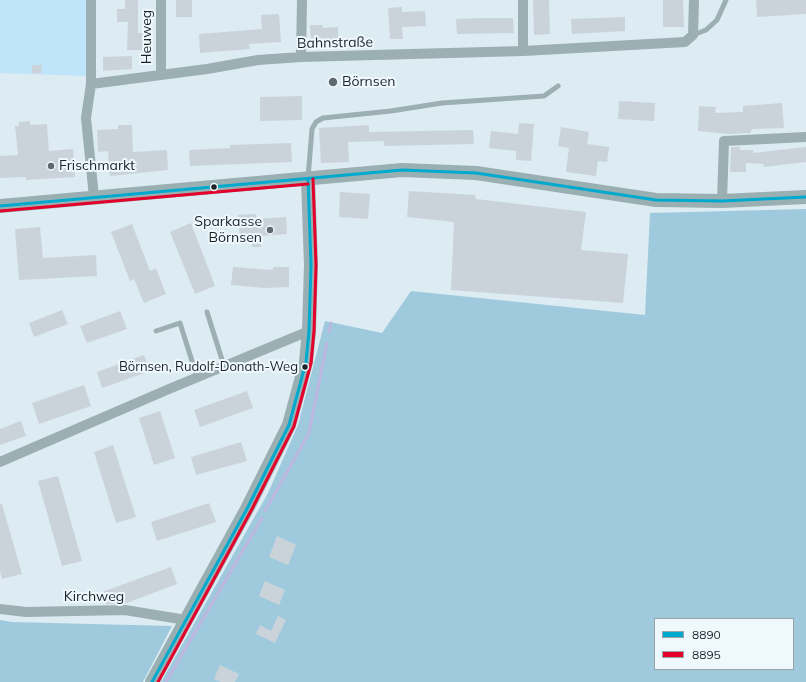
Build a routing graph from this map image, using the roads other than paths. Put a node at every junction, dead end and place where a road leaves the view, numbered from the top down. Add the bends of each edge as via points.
1 (91, 0) edge
2 (161, 0) edge
3 (302, 0) edge
4 (523, 0) edge
5 (694, 0) edge
6 (726, 0) edge
7 (693, 35) junction
8 (523, 52) junction
9 (301, 57) junction
10 (161, 75) junction
11 (91, 84) junction
12 (558, 86) dead end
13 (806, 137) edge
14 (308, 179) junction
15 (806, 197) edge
16 (94, 198) junction
17 (722, 201) junction
18 (0, 206) edge
19 (207, 312) dead end
20 (156, 331) dead end
21 (309, 331) junction
22 (224, 366) junction
23 (197, 377) junction
24 (0, 462) edge
25 (0, 609) edge
26 (186, 620) junction
27 (152, 682) edge

1 - 11 street
2 - 10 street, Heuweg
3 - 9 street
4 - 8 street
5 - 7 street
6 - 7 lane via 717,20 706,30
7 - 8 street, Bahnstraße via 685,42
8 - 9 street, Bahnstraße
9 - 10 street, Bahnstraße via 258,60
10 - 11 street, Bahnstraße
11 - 16 street via 86,118
12 - 14 lane via 544,96 442,103 323,118 316,122 312,129
13 - 17 street via 724,141
14 - 16 main road
14 - 17 main road via 402,170 476,173 656,200
14 - 21 main road via 311,265
15 - 17 main road
16 - 18 main road
19 - 22 lane
20 - 23 lane via 180,323
21 - 22 street
21 - 26 main road via 306,362 289,425
22 - 23 street
23 - 24 street
25 - 26 street, Kirchweg via 26,612 125,610
26 - 27 main road

